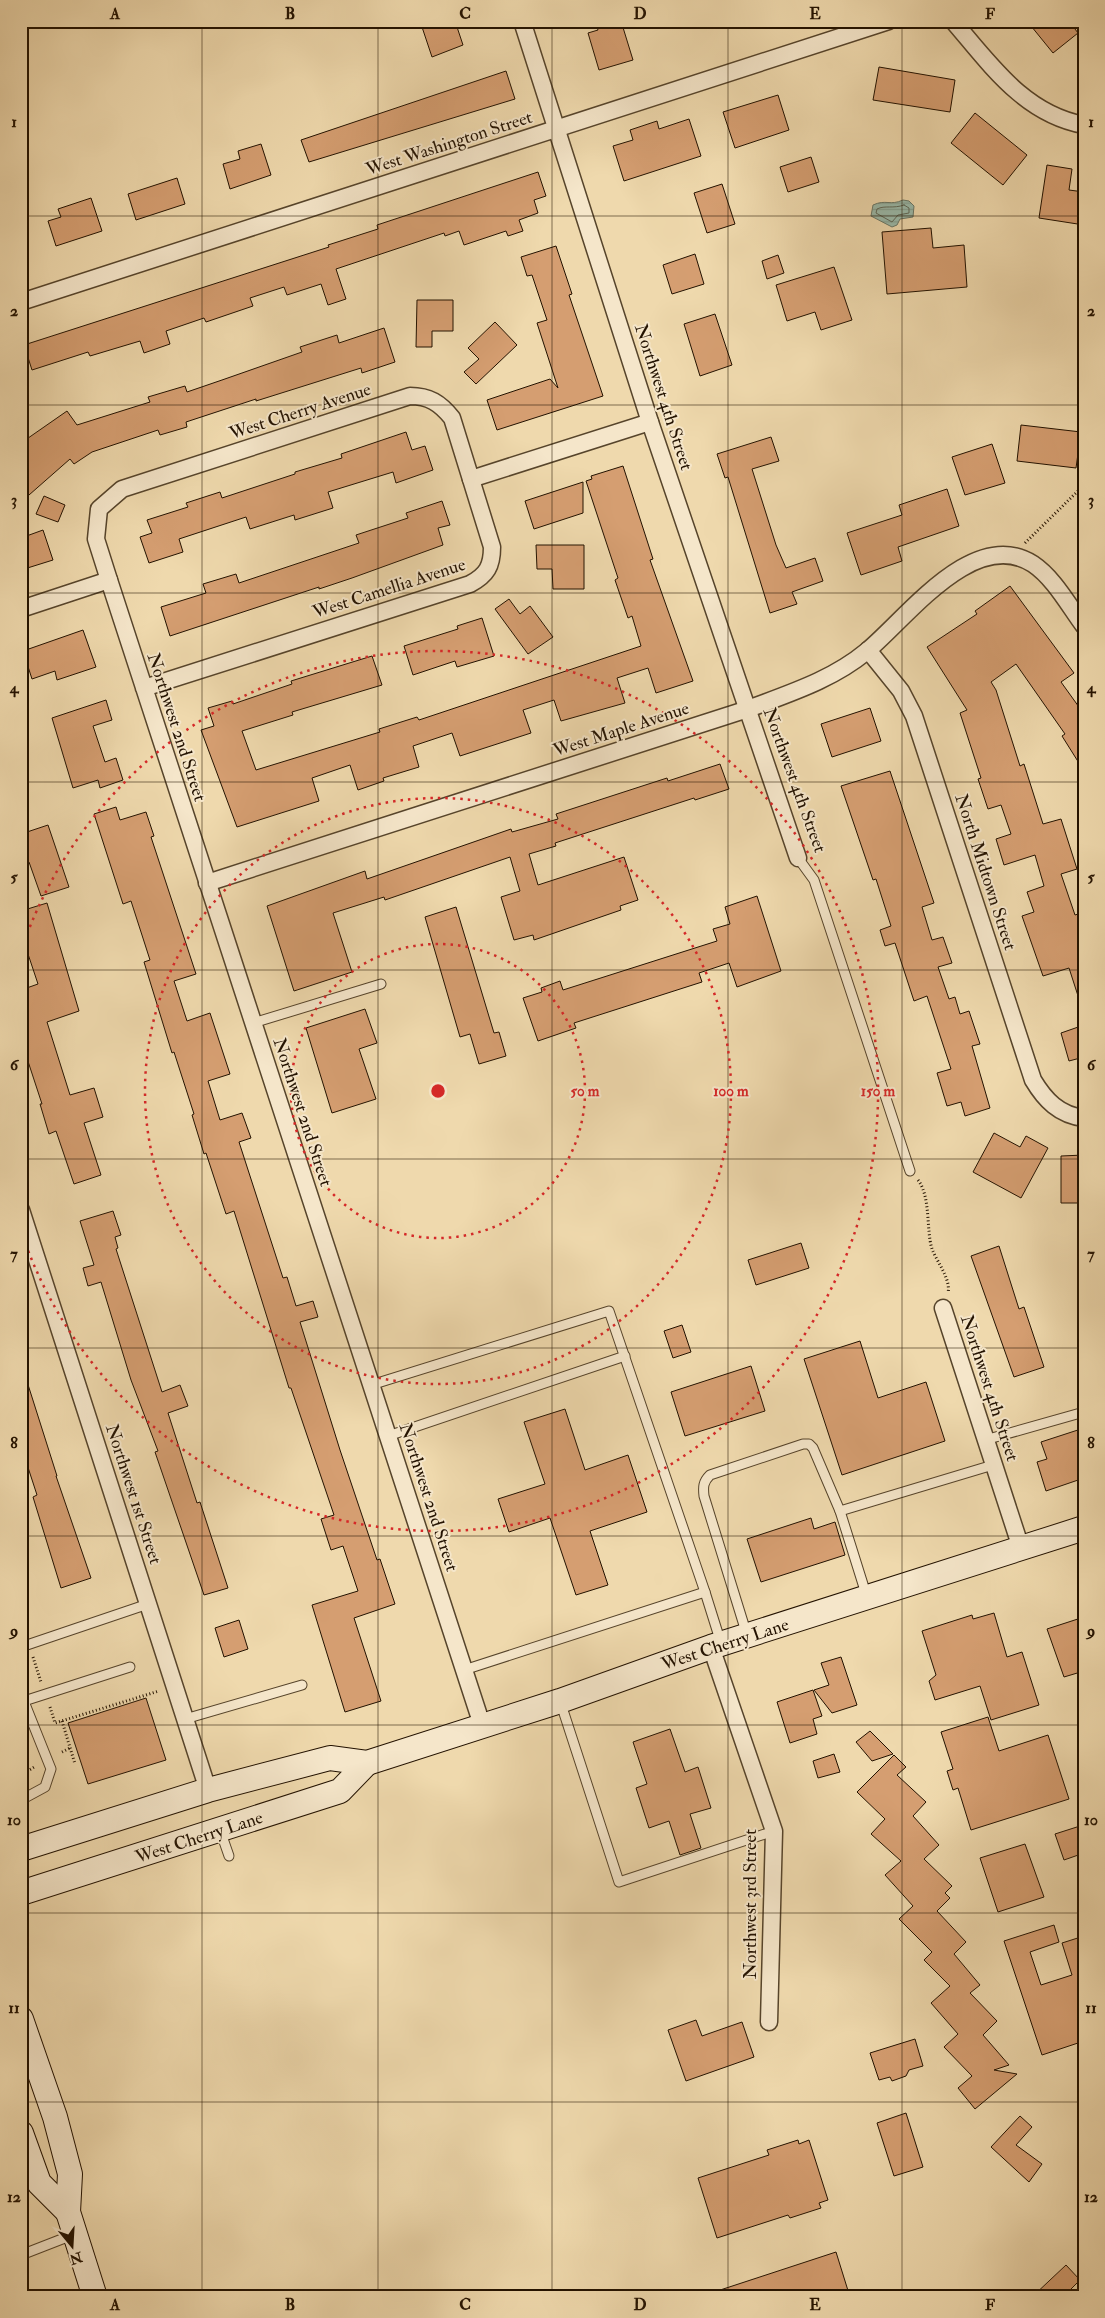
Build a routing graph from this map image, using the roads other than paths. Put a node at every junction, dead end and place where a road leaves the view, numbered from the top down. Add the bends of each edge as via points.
1 (522, 21) edge
2 (888, 21) edge
3 (953, 21) edge
4 (1084, 125) edge
5 (556, 130) junction
6 (21, 302) edge
7 (650, 422) junction
8 (471, 479) junction
9 (99, 509) joint
10 (109, 580) junction
11 (21, 609) edge
12 (1084, 626) edge
13 (868, 650) junction
14 (144, 688) junction
15 (748, 709) junction
16 (798, 858) joint
17 (207, 883) junction
18 (380, 984) dead end
19 (253, 1024) junction
20 (1084, 1118) edge
21 (910, 1171) road end
22 (21, 1210) edge
23 (943, 1308) road end
24 (624, 1356) junction
25 (371, 1385) junction
26 (1084, 1412) edge
27 (388, 1436) junction
28 (985, 1440) junction
29 (993, 1465) junction
30 (840, 1511) junction
31 (1084, 1528) edge
32 (1021, 1548) junction
33 (705, 1592) junction
34 (867, 1597) junction
35 (148, 1604) junction
36 (746, 1636) junction
37 (716, 1645) junction
38 (21, 1647) edge
39 (130, 1667) dead end
40 (464, 1670) junction
41 (302, 1684) dead end
42 (22, 1698) edge
43 (560, 1701) junction
44 (185, 1719) junction
45 (482, 1725) junction
46 (367, 1763) junction
47 (208, 1790) junction
48 (24, 1796) edge
49 (220, 1830) junction
50 (774, 1831) junction
51 (21, 1849) edge
52 (229, 1856) dead end
53 (21, 1893) edge
54 (21, 2019) edge
55 (769, 2022) dead end
56 (21, 2133) edge
57 (68, 2212) junction
58 (75, 2234) junction
59 (21, 2254) edge
60 (95, 2297) edge

1 - 5 street, Northwest 4th Street
2 - 5 street, West Washington Street
3 - 4 street via 1006,83 1033,106 1065,122
5 - 6 street, West Washington Street
5 - 7 street, Northwest 4th Street
7 - 8 street
7 - 15 street, Northwest 4th Street
8 - 9 street, West Cherry Avenue via 452,418 433,400 410,396 122,489
8 - 14 street, West Camellia Avenue via 492,547 492,561 481,578
9 - 10 street, Northwest 2nd Street via 96,539
10 - 11 street
10 - 14 street, Northwest 2nd Street
12 - 13 street, West Maple Avenue via 1050,580 1033,564 1012,556 990,555 963,566 899,618
13 - 15 street, West Maple Avenue via 835,675
13 - 20 street, North Midtown Street via 901,691 914,716 1033,1080 1043,1097 1058,1110
14 - 17 street, Northwest 2nd Street
15 - 16 street, Northwest 4th Street
15 - 17 street, West Maple Avenue
16 - 21 lane, Northwest 4th Street via 814,880
17 - 19 street, Northwest 2nd Street
18 - 19 lane
19 - 25 street, Northwest 2nd Street
22 - 35 street, Northwest 1st Street
23 - 28 street, Northwest 4th Street
24 - 25 lane via 609,1311
24 - 27 lane
24 - 33 lane
25 - 27 street, Northwest 2nd Street
26 - 28 lane
27 - 40 street, Northwest 2nd Street
28 - 29 street, Northwest 4th Street
29 - 30 lane
29 - 32 street, Northwest 4th Street
30 - 34 lane
30 - 36 lane via 809,1444 710,1475 706,1480 704,1496
31 - 32 main road, West Cherry Lane
32 - 34 main road, West Cherry Lane
33 - 37 lane
33 - 40 lane
34 - 36 main road, West Cherry Lane
35 - 38 lane
35 - 44 street, Northwest 1st Street
36 - 37 main road, West Cherry Lane
37 - 43 main road, West Cherry Lane
37 - 50 street, Northwest 3rd Street
39 - 42 lane
40 - 45 street, Northwest 2nd Street
41 - 44 lane
42 - 48 lane via 51,1769 45,1787
43 - 45 main road, West Cherry Lane
43 - 50 lane via 619,1882
44 - 47 street, Northwest 1st Street
45 - 46 main road, West Cherry Lane
46 - 47 main road, West Cherry Lane via 330,1758
46 - 49 main road, West Cherry Lane via 340,1792
47 - 51 main road, West Cherry Lane
49 - 52 lane
49 - 53 main road, West Cherry Lane
50 - 55 street, Northwest 3rd Street
54 - 57 main road via 55,2117 70,2174
56 - 57 main road via 39,2184
57 - 58 main road
58 - 59 lane
58 - 60 main road

